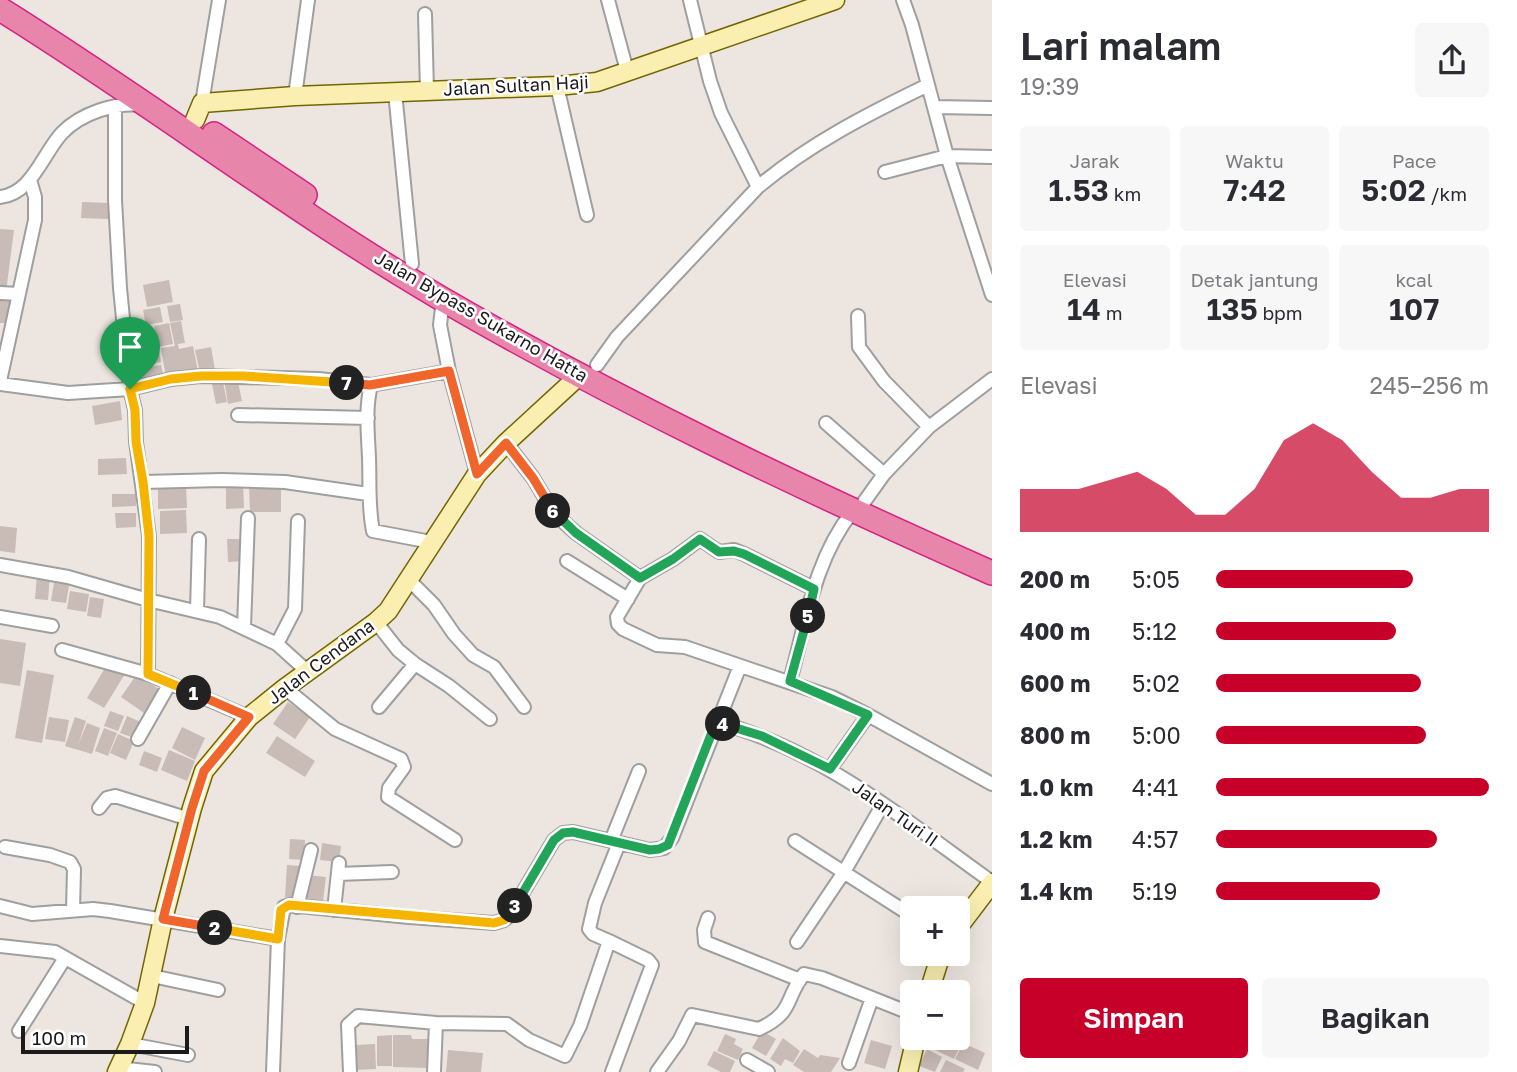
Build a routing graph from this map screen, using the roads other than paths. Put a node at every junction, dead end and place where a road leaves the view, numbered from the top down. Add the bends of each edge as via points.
1 (14, 0) edge
2 (219, 0) edge
3 (307, 0) edge
4 (608, 0) edge
5 (690, 0) edge
6 (835, 0) edge
7 (903, 0) edge
8 (801, 5) edge
9 (0, 9) edge
10 (425, 14) dead end
11 (702, 46) junction
12 (627, 71) junction
13 (928, 85) junction
14 (557, 86) junction
15 (427, 91) junction
16 (395, 92) junction
17 (295, 96) junction
18 (146, 106) junction
19 (115, 107) junction
20 (935, 107) junction
21 (992, 108) edge
22 (199, 112) junction
23 (947, 156) junction
24 (992, 157) edge
25 (885, 172) dead end
26 (30, 180) junction
27 (758, 187) junction
28 (0, 197) edge
29 (587, 215) dead end
30 (412, 264) junction
31 (0, 293) edge
32 (19, 295) junction
33 (992, 295) edge
34 (443, 299) junction
35 (858, 316) dead end
36 (589, 370) junction
37 (449, 371) junction
38 (1, 376) edge
39 (992, 379) edge
40 (370, 385) junction
41 (130, 389) junction
42 (238, 415) dead end
43 (368, 418) junction
44 (826, 423) dead end
45 (929, 427) junction
46 (506, 443) junction
47 (477, 474) junction
48 (884, 474) junction
49 (143, 482) junction
50 (368, 494) junction
51 (859, 506) junction
52 (248, 518) dead end
53 (298, 521) dead end
54 (199, 540) dead end
55 (431, 542) junction
56 (992, 557) edge
57 (567, 561) dead end
58 (0, 565) edge
59 (992, 573) edge
60 (407, 578) junction
61 (640, 578) junction
62 (814, 589) junction
63 (628, 599) junction
64 (148, 600) junction
65 (197, 610) junction
66 (0, 617) edge
67 (376, 622) junction
68 (52, 626) dead end
69 (244, 627) junction
70 (277, 644) junction
71 (62, 650) dead end
72 (415, 664) junction
73 (740, 666) junction
74 (308, 672) junction
75 (148, 674) junction
76 (790, 681) junction
77 (170, 683) junction
78 (285, 688) junction
79 (524, 707) dead end
80 (379, 708) dead end
81 (868, 715) junction
82 (249, 717) junction
83 (490, 719) dead end
84 (716, 722) junction
85 (138, 740) dead end
86 (830, 769) junction
87 (639, 771) dead end
88 (992, 784) edge
89 (883, 804) junction
90 (99, 808) dead end
91 (189, 819) junction
92 (455, 840) dead end
93 (795, 841) dead end
94 (615, 842) junction
95 (5, 846) dead end
96 (311, 850) dead end
97 (392, 872) dead end
98 (845, 872) junction
99 (992, 882) edge
100 (0, 906) edge
101 (298, 906) junction
102 (900, 908) edge
103 (73, 910) junction
104 (334, 910) junction
105 (970, 912) edge
106 (708, 918) dead end
107 (163, 919) junction
108 (278, 939) junction
109 (609, 941) junction
110 (797, 942) dead end
111 (1, 949) edge
112 (65, 958) junction
113 (152, 976) junction
114 (800, 980) junction
115 (218, 990) dead end
116 (872, 998) junction
117 (145, 1003) junction
118 (900, 1009) edge
119 (436, 1023) junction
120 (19, 1031) dead end
121 (130, 1044) junction
122 (913, 1050) edge
123 (188, 1055) dead end
124 (747, 1060) dead end
125 (849, 1063) dead end
126 (117, 1070) edge
127 (155, 1072) edge
128 (273, 1072) edge
129 (350, 1072) edge
130 (434, 1072) edge
131 (612, 1072) edge
132 (657, 1072) edge
133 (768, 1072) edge
134 (908, 1072) edge

1 - 22 highway, Jalan Bypass Sukarno Hatta
2 - 22 street
3 - 17 street
4 - 12 street
5 - 11 street
6 - 8 street, Jalan Sultan Haji
7 - 13 street
8 - 11 street, Jalan Sultan Haji
9 - 18 highway, Jalan Bypass Sukarno Hatta
10 - 15 street
11 - 12 street, Jalan Sultan Haji
11 - 27 street via 721,113
12 - 14 street, Jalan Sultan Haji via 597,82
13 - 20 street
13 - 27 street via 863,116
14 - 15 street, Jalan Sultan Haji
14 - 29 street
15 - 16 street, Jalan Sultan Haji
16 - 17 street, Jalan Sultan Haji
16 - 30 street
17 - 22 street, Jalan Sultan Haji
18 - 19 street
18 - 34 highway, Jalan Bypass Sukarno Hatta
19 - 26 street via 86,116 63,132
19 - 41 street via 118,265
20 - 21 street
20 - 23 street
22 - 30 highway, Jalan Bypass Sukarno Hatta via 320,205
23 - 24 street
23 - 25 street
23 - 33 street
26 - 28 street
26 - 32 street via 36,210
27 - 36 street
30 - 36 highway, Jalan Bypass Sukarno Hatta
31 - 32 street
32 - 38 street
34 - 36 highway, Jalan Bypass Sukarno Hatta
34 - 37 street via 440,326
35 - 45 street via 859,347 884,381
36 - 46 street, Jalan Cendana
36 - 51 highway, Jalan Bypass Sukarno Hatta via 750,446
37 - 40 street
37 - 47 street
38 - 41 street via 68,393
39 - 45 street
40 - 41 street via 201,376
40 - 43 street
41 - 49 street
42 - 43 street
43 - 50 street
44 - 48 street
45 - 48 street
46 - 47 street, Jalan Cendana
46 - 61 street via 554,513
47 - 55 street, Jalan Cendana
48 - 51 street
49 - 50 street via 274,481
49 - 64 street via 149,536
50 - 55 street via 374,532
51 - 56 highway, Jalan Bypass Sukarno Hatta
51 - 59 highway, Jalan Bypass Sukarno Hatta
51 - 62 street via 829,547
52 - 69 street
53 - 70 street via 296,601
54 - 65 street
55 - 60 street, Jalan Cendana
57 - 63 street
58 - 64 street via 68,577
60 - 67 street, Jalan Cendana
60 - 79 street via 473,655 494,667
61 - 62 street via 700,539 717,552 744,554
61 - 63 street
62 - 76 street
63 - 73 street via 617,617 623,629 657,645 685,647
64 - 65 street
64 - 75 street
65 - 69 street
66 - 68 street
67 - 72 street
67 - 74 street, Jalan Cendana
69 - 70 street
70 - 74 street
71 - 75 street
72 - 80 street
72 - 83 street
73 - 76 street
73 - 84 street
74 - 78 street, Jalan Cendana
75 - 77 street
76 - 81 street
77 - 82 street
77 - 85 street
78 - 82 street, Jalan Cendana
78 - 92 street via 334,729 401,759 404,767 388,797
81 - 86 street
81 - 88 street
82 - 91 street, Jalan Cendana via 204,771
84 - 86 street, Jalan Turi II via 762,736
84 - 94 street via 668,845 650,850
86 - 89 street, Jalan Turi II
87 - 94 street
89 - 98 street
89 - 99 street, Jalan Turi II
90 - 91 street via 115,796
91 - 107 street, Jalan Cendana
93 - 98 street
94 - 104 street via 573,832 559,835 509,916 499,922
94 - 109 street via 589,929
95 - 103 street via 70,862 74,869
96 - 101 street
97 - 104 street via 338,869
98 - 102 street
98 - 110 street
99 - 105 street
100 - 103 street via 32,914
101 - 104 street
101 - 108 street via 282,908
103 - 107 street
106 - 114 street via 705,942
107 - 108 street
107 - 113 street, Jalan Cendana
108 - 128 street
109 - 119 street via 565,1056 507,1024
109 - 131 street via 652,965
111 - 112 street via 49,950
112 - 117 street
112 - 120 street
113 - 115 street
113 - 117 street, Jalan Cendana
114 - 116 street via 806,974
114 - 132 street via 782,1015 759,1029 692,1015
116 - 118 street
116 - 125 street
117 - 121 street, Jalan Cendana
119 - 129 street via 355,1017 348,1029
119 - 130 street
121 - 123 street
121 - 126 street, Jalan Cendana
122 - 134 street
124 - 133 street
126 - 127 street

